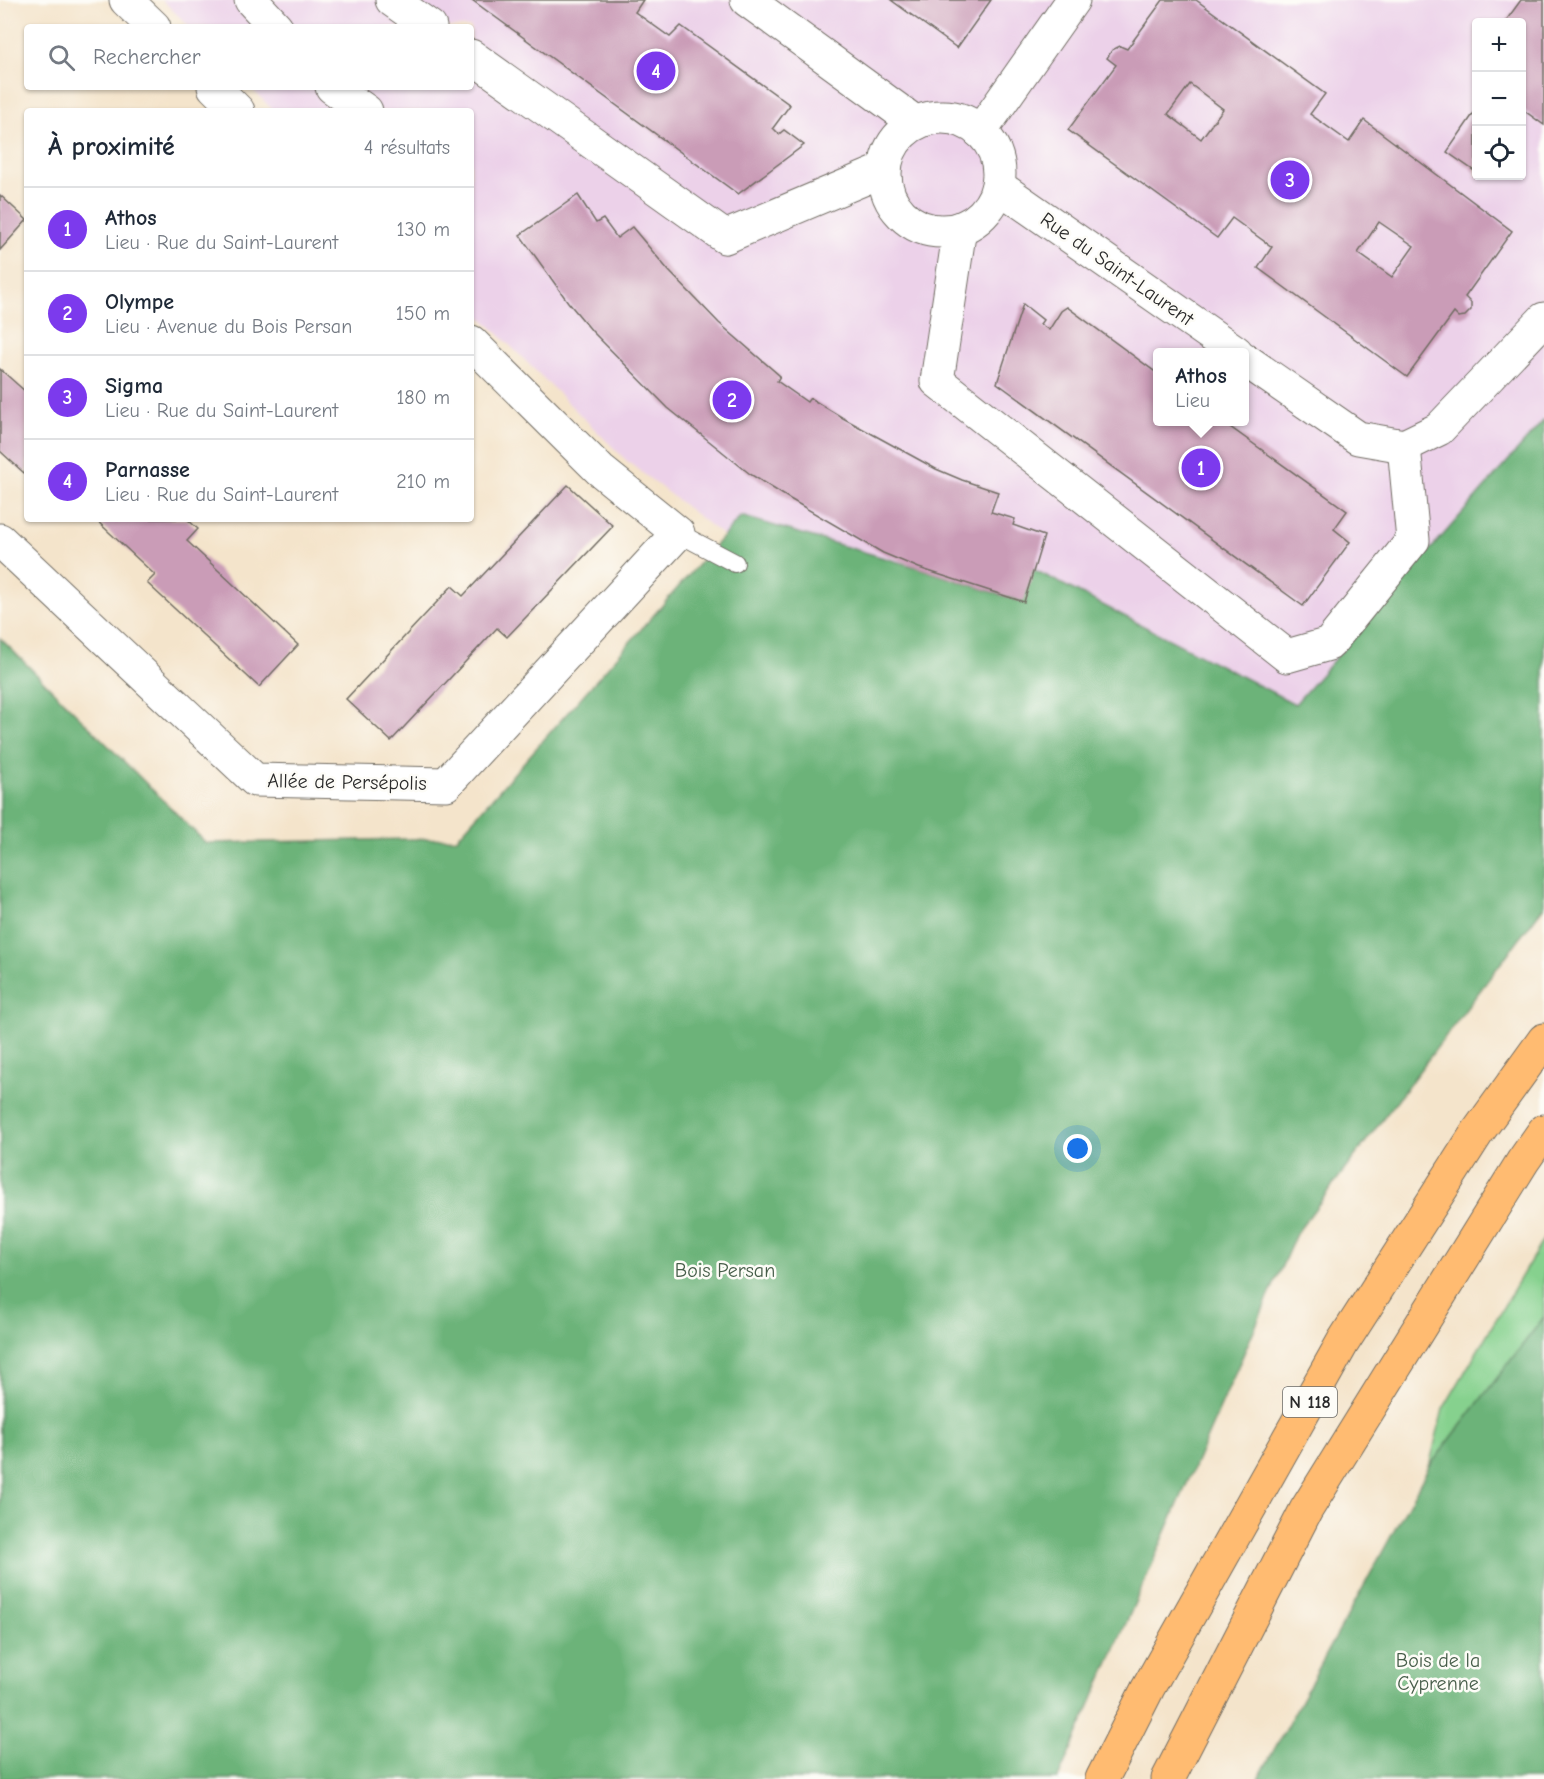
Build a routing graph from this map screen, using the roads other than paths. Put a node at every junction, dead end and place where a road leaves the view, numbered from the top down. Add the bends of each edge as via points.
1 (126, 0) edge
2 (251, 0) edge
3 (392, 0) edge
4 (747, 0) edge
5 (1073, 0) edge
6 (151, 24) edge
7 (273, 24) edge
8 (426, 24) edge
9 (474, 58) edge
10 (217, 90) edge
11 (336, 90) edge
12 (235, 108) edge
13 (362, 108) edge
14 (916, 123) junction
15 (981, 132) junction
16 (884, 170) junction
17 (998, 186) junction
18 (960, 228) junction
19 (1544, 319) edge
20 (474, 345) edge
21 (1230, 348) edge
22 (1249, 362) edge
23 (1404, 446) junction
24 (678, 532) junction
25 (0, 540) edge
26 (735, 562) dead end
27 (1544, 1040) edge
28 (1544, 1131) edge
29 (1102, 1779) edge
30 (1168, 1779) edge

1 - 6 street
2 - 7 street
3 - 8 street
4 - 14 street
5 - 15 street
9 - 16 street via 725,237
10 - 12 street
11 - 13 street
14 - 15 street via 932,117 950,117
14 - 16 street via 900,135 889,151
15 - 17 street via 993,148 999,166
16 - 18 street via 886,189 906,219 923,228
17 - 18 street via 977,219
17 - 21 street, Rue du Saint-Laurent
18 - 23 street via 938,381 1287,656 1329,644 1413,540
19 - 23 street via 1439,429
20 - 24 street via 600,470
22 - 23 street via 1358,438
24 - 25 street, Allée de Persépolis via 446,784 255,780
24 - 26 lane
27 - 29 highway, N 118 via 1476,1133 1343,1342 1148,1688
28 - 30 highway, N 118 via 1306,1510

